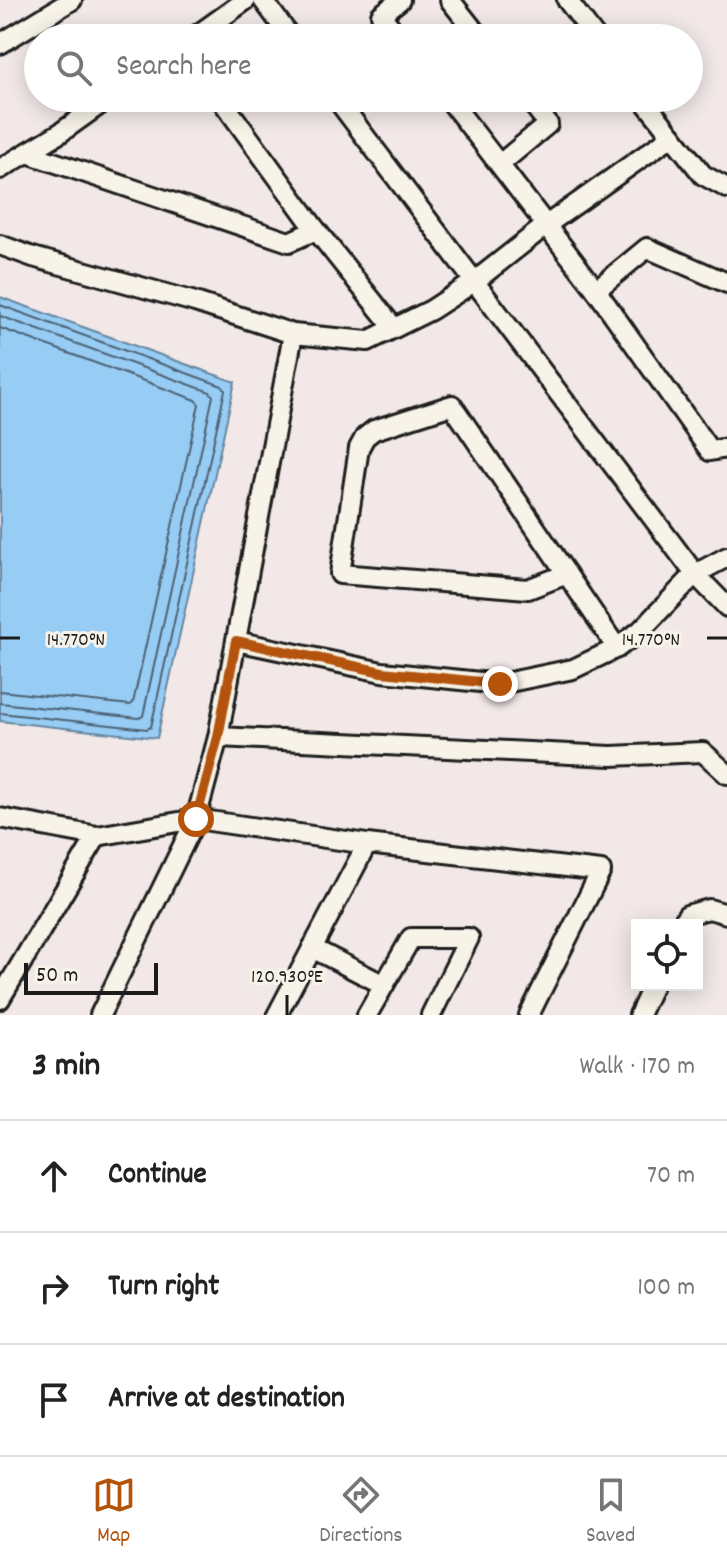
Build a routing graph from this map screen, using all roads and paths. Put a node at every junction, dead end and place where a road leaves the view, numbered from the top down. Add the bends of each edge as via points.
1 (72, 0) edge
2 (246, 0) edge
3 (263, 0) edge
4 (400, 0) edge
5 (450, 0) edge
6 (567, 0) edge
7 (33, 24) edge
8 (213, 24) edge
9 (281, 24) edge
10 (388, 24) edge
11 (469, 24) edge
12 (585, 24) edge
13 (24, 29) edge
14 (0, 44) edge
15 (89, 112) edge
16 (230, 112) edge
17 (346, 112) edge
18 (459, 112) edge
19 (539, 112) edge
20 (653, 112) edge
21 (672, 136) junction
22 (27, 153) junction
23 (500, 164) junction
24 (0, 169) edge
25 (727, 188) edge
26 (545, 226) junction
27 (316, 230) junction
28 (0, 245) edge
29 (474, 282) junction
30 (727, 283) edge
31 (596, 290) junction
32 (394, 328) junction
33 (293, 334) junction
34 (727, 448) edge
35 (727, 557) edge
36 (567, 574) junction
37 (695, 574) junction
38 (727, 607) edge
39 (236, 641) junction
40 (617, 648) junction
41 (218, 737) junction
42 (727, 774) edge
43 (4, 819) edge
44 (196, 819) junction
45 (97, 836) junction
46 (0, 838) edge
47 (367, 844) junction
48 (727, 914) edge
49 (685, 919) edge
50 (312, 948) junction
51 (384, 985) junction
52 (650, 991) edge
53 (0, 999) edge
54 (100, 1015) edge
55 (277, 1015) edge
56 (367, 1015) edge
57 (431, 1015) edge
58 (529, 1015) edge
59 (639, 1015) edge

1 - 7 street
2 - 8 street
3 - 9 street
4 - 10 street via 381,15
5 - 11 street
6 - 12 street
13 - 14 street
15 - 22 street
16 - 27 street
17 - 29 street
18 - 23 street
19 - 23 street via 548,124
20 - 21 street
21 - 25 street via 703,175
21 - 26 street
22 - 24 street
22 - 27 street via 289,242
23 - 26 street
26 - 29 street
26 - 31 street
27 - 32 street
28 - 33 street
29 - 32 street
29 - 37 street
30 - 31 street via 647,248
31 - 34 street via 710,451
32 - 33 street via 368,341
33 - 39 street
35 - 37 street
36 - 36 street via 452,405 365,437 340,574 528,589
36 - 40 street
37 - 38 street
37 - 40 street
39 - 40 street via 382,672 500,684 573,669
39 - 41 street
41 - 42 street via 611,756 703,752
41 - 44 street
43 - 45 street
43 - 46 street
44 - 45 street
44 - 47 street
44 - 54 street
45 - 53 street
47 - 50 street
47 - 58 street via 601,871
48 - 49 street via 709,909
50 - 51 street
50 - 55 street
51 - 56 street
51 - 57 street via 411,938 469,938
52 - 59 street

